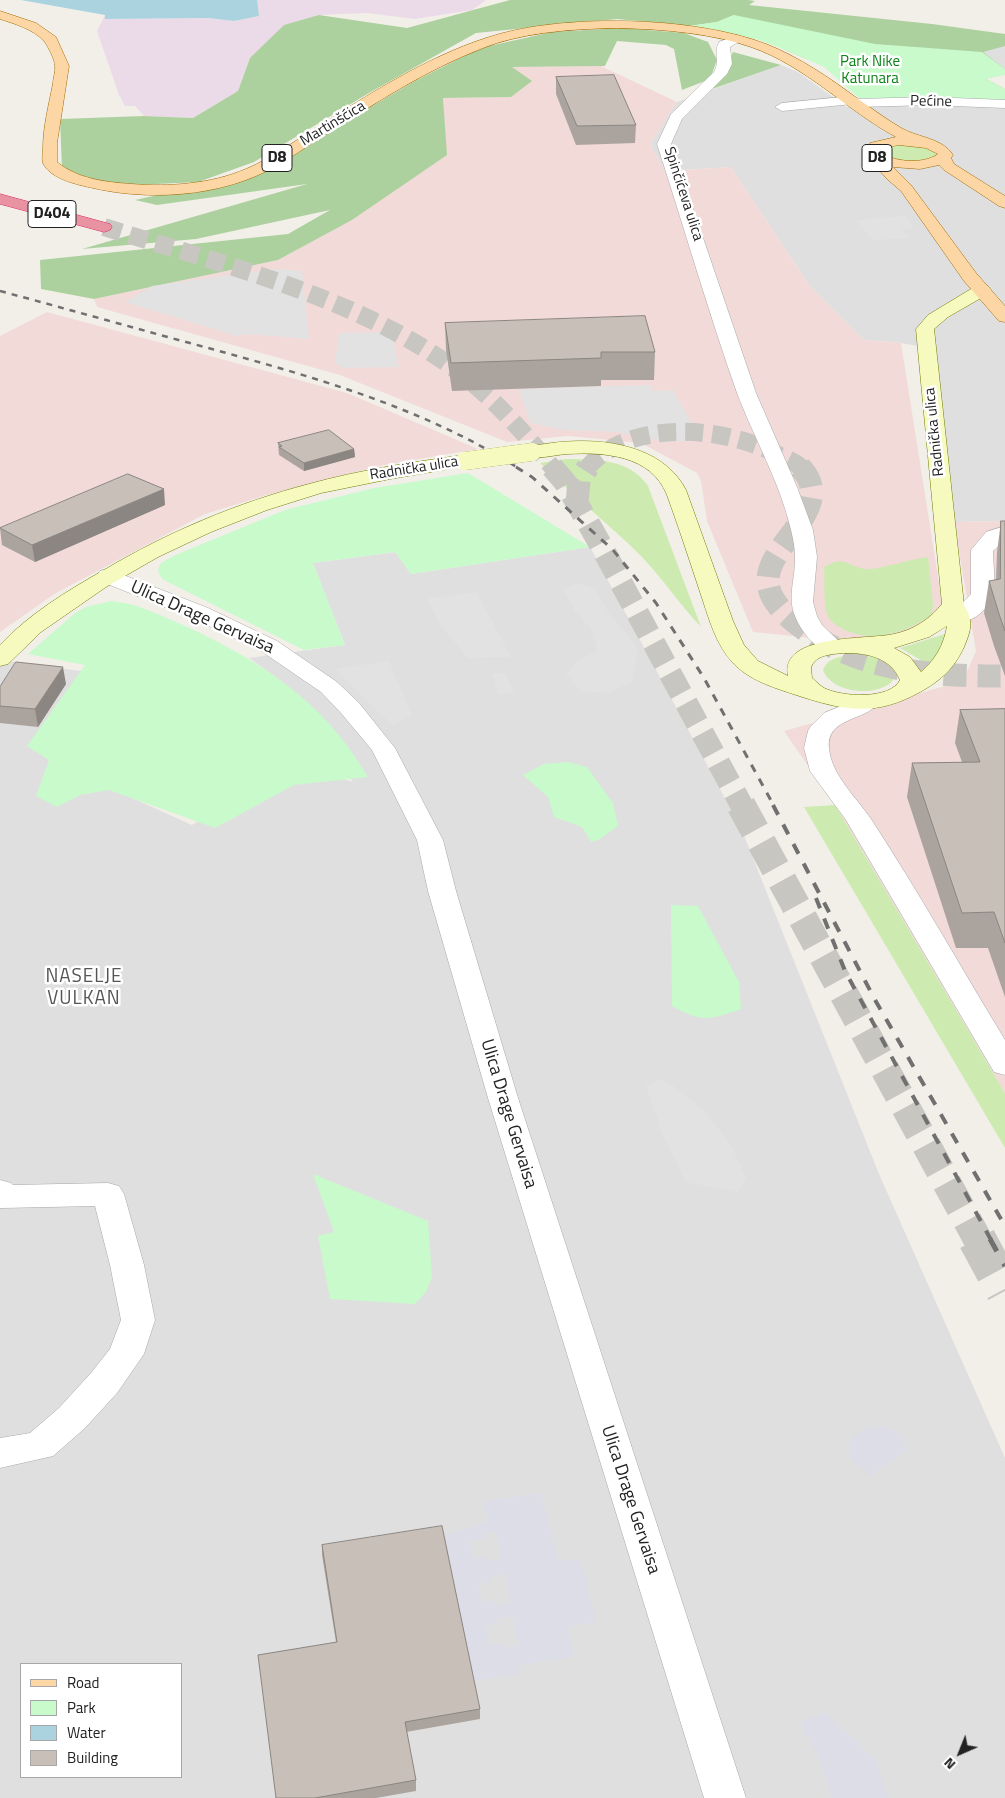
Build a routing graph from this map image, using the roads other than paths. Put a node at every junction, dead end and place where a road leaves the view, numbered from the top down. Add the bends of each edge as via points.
1 (0, 15) edge
2 (737, 39) junction
3 (855, 102) junction
4 (1005, 104) edge
5 (782, 107) dead end
6 (878, 118) junction
7 (921, 143) junction
8 (880, 151) junction
9 (944, 158) junction
10 (921, 164) junction
11 (906, 188) junction
12 (0, 199) edge
13 (1005, 203) edge
14 (104, 227) tunnel mouth
15 (982, 290) junction
16 (942, 314) junction
17 (1003, 315) edge
18 (1005, 532) edge
19 (108, 576) junction
20 (957, 611) junction
21 (736, 648) junction
22 (832, 649) junction
23 (3, 652) edge
24 (908, 689) junction
25 (817, 694) junction
26 (866, 703) junction
27 (1005, 1065) edge
28 (0, 1190) edge
29 (0, 1453) edge
30 (726, 1798) edge

1 - 2 main road, Martinšćica / D8 via 32,26 51,40 62,66 50,163 60,173 80,181 126,189 191,187 252,172 379,96 466,50 497,39 543,30 626,26 685,30
2 - 3 main road, D8 via 784,57
2 - 22 street, Spinčićeva ulica via 724,45 725,64 720,74 676,117 664,144 747,393 802,530 806,558 802,602 806,616 812,628
3 - 4 street, Pećine
3 - 5 street, Pećine
3 - 6 main road, D8
6 - 7 main road, D8
6 - 8 main road, D8 via 884,134
7 - 8 main road, D8 via 899,141
7 - 9 main road, D8 via 943,150
8 - 10 main road, D8 via 898,164
8 - 11 main road, D8 via 897,182
9 - 10 main road, D8
9 - 13 main road, D8 via 949,167
10 - 11 main road, D8 via 908,173
11 - 15 main road, D8
12 - 14 highway, D404
15 - 16 main road, Radnička ulica
15 - 17 main road, D8
16 - 17 main road via 970,310
16 - 20 main road, Radnička ulica via 926,325 925,340
18 - 20 street via 994,537 982,550 982,594 978,602
19 - 21 main road, Radnička ulica, bridge via 184,536 262,505 315,489 373,475 465,460 580,447 612,450 644,458 670,480 720,619
19 - 23 main road, Radnička ulica via 67,602
19 - 30 street, Ulica Drage Gervaisa via 200,613 269,646 329,687 383,748 430,840 502,1098
20 - 22 main road via 913,635 876,645
20 - 24 main road, Radnička ulica via 957,636 941,667
21 - 22 main road via 753,655 781,659
21 - 25 main road, Radnička ulica via 742,659 758,670
22 - 24 main road via 871,648 888,653 910,670 912,679
22 - 25 main road, Radnička ulica via 802,660 798,668 799,677
24 - 26 main road, Radnička ulica via 883,701
25 - 26 main road, Radnička ulica
26 - 27 street via 832,718 820,730 816,748 823,771 858,819
28 - 29 street via 2,1197 108,1194 128,1265 138,1320 126,1354 104,1384 72,1418 40,1446

